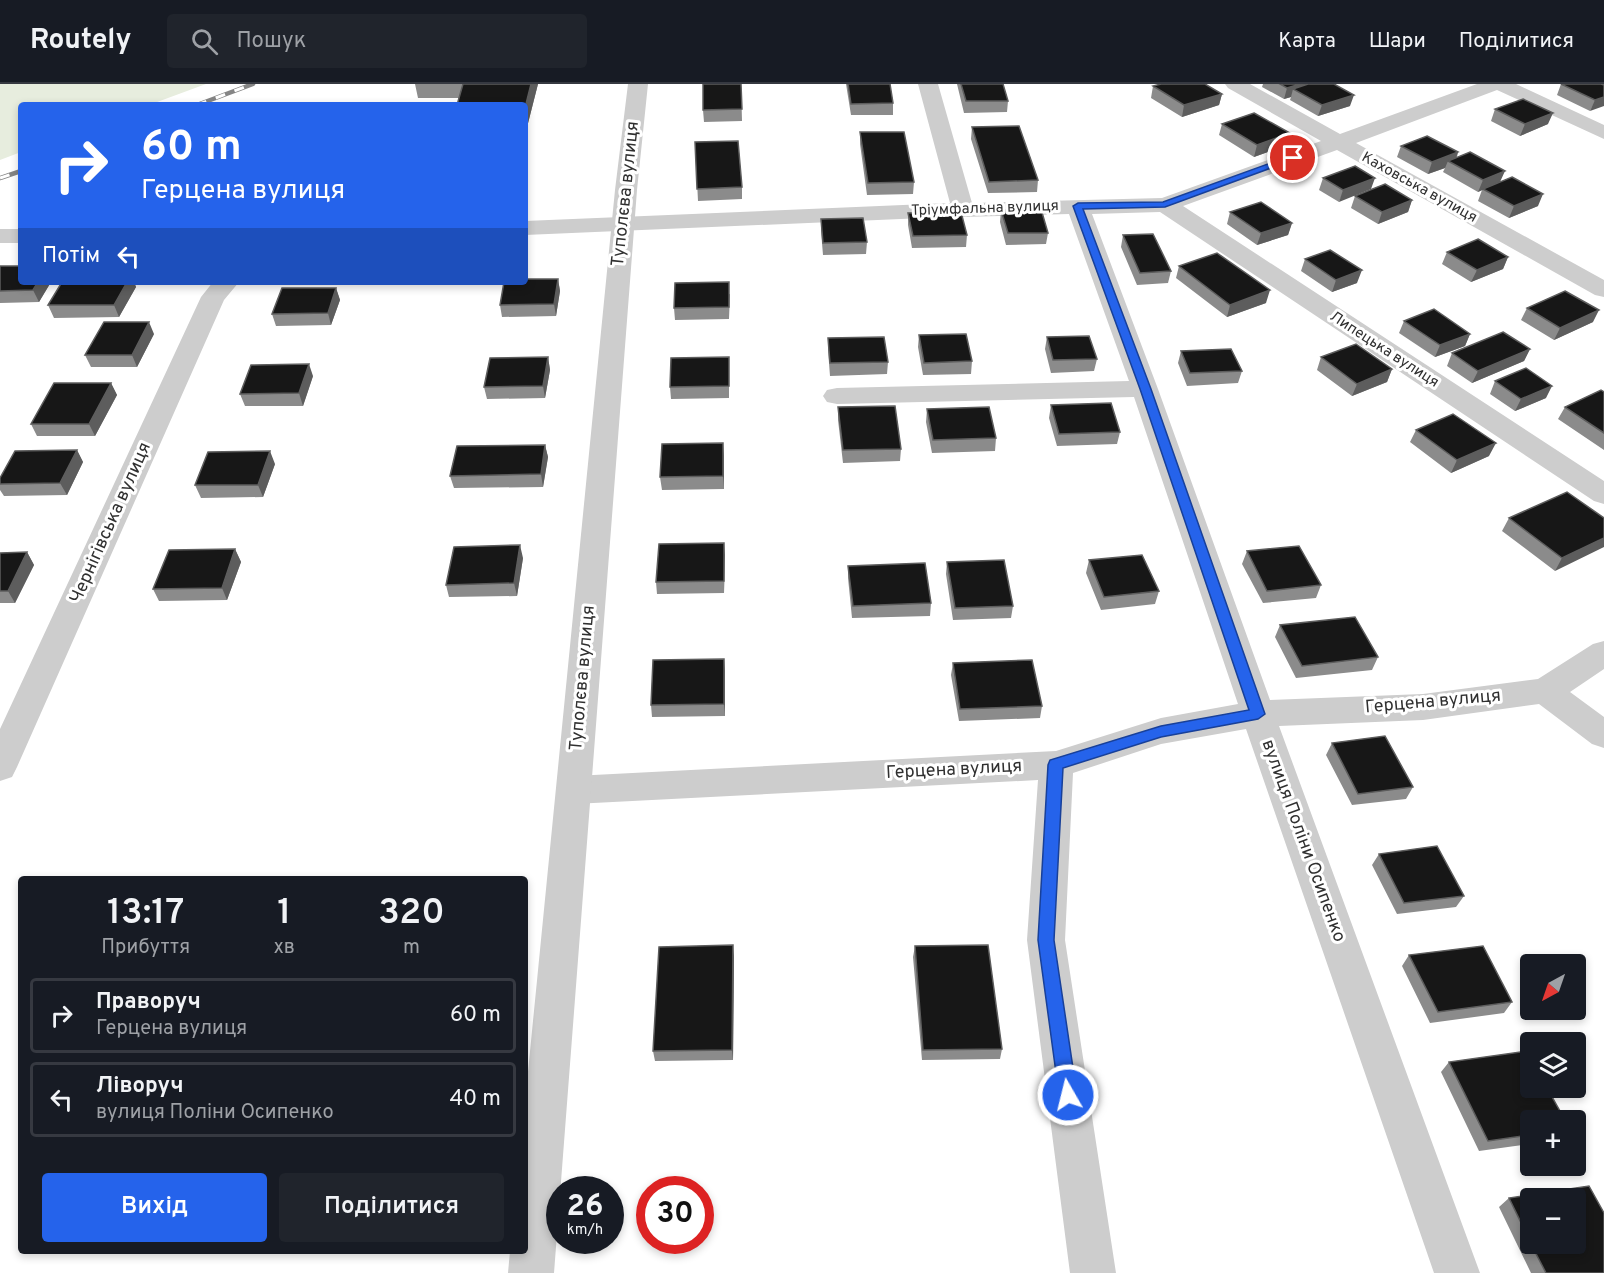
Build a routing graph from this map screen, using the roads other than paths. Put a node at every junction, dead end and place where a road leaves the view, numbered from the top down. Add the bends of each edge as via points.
1 (638, 84) edge
2 (928, 84) edge
3 (1235, 84) edge
4 (1496, 84) edge
5 (1500, 84) edge
6 (1604, 133) edge
7 (1336, 142) junction
8 (1165, 205) junction
9 (1078, 206) junction
10 (963, 210) junction
11 (623, 225) junction
12 (528, 228) edge
13 (0, 236) edge
14 (18, 236) edge
15 (224, 285) edge
16 (1604, 290) edge
17 (1145, 389) junction
18 (837, 396) dead end
19 (1604, 494) edge
20 (1604, 653) edge
21 (1545, 691) junction
22 (1258, 714) junction
23 (1604, 735) edge
24 (1056, 765) junction
25 (0, 767) edge
26 (574, 790) junction
27 (531, 1273) edge
28 (1093, 1273) edge
29 (1457, 1273) edge

1 - 11 street, Туполєва вулиця
2 - 10 street
3 - 7 street, Каховська вулиця
4 - 7 street, Тріумфальна вулиця
5 - 6 street
7 - 8 street, Тріумфальна вулиця
7 - 16 street, Каховська вулиця
8 - 9 street, Тріумфальна вулиця
8 - 19 street, Липецька вулиця
9 - 10 street, Тріумфальна вулиця
9 - 17 street, вулиця Поліни Осипенко
10 - 11 street, Тріумфальна вулиця
11 - 12 street, Тріумфальна вулиця
11 - 26 street, Туполєва вулиця
13 - 14 street
15 - 25 street, Чернігівська вулиця via 213,297
17 - 18 street
17 - 22 street, вулиця Поліни Осипенко
20 - 21 street, Герцена вулиця
21 - 22 street, Герцена вулиця via 1423,706
21 - 23 street
22 - 24 street, Герцена вулиця via 1161,732
22 - 29 street, вулиця Поліни Осипенко
24 - 26 street, Герцена вулиця
24 - 28 street via 1046,940
26 - 27 street, Туполєва вулиця

